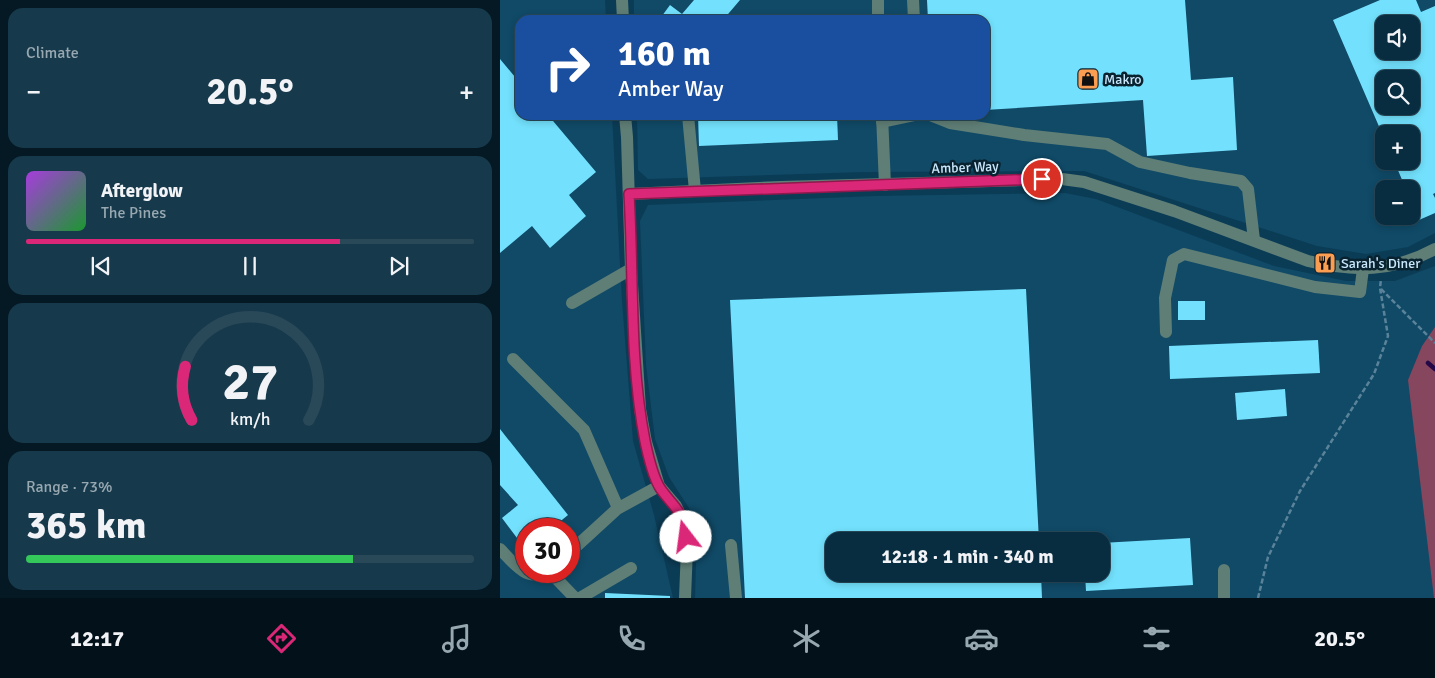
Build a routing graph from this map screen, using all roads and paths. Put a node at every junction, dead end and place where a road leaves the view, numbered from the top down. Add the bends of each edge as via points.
1 (622, 0) edge
2 (878, 0) edge
3 (913, 0) edge
4 (623, 15) edge
5 (878, 15) edge
6 (914, 15) edge
7 (625, 120) edge
8 (689, 120) edge
9 (882, 120) edge
10 (944, 120) edge
11 (884, 185) junction
12 (696, 191) junction
13 (629, 194) junction
14 (1254, 240) junction
15 (1435, 249) edge
16 (631, 268) junction
17 (1363, 269) junction
18 (1382, 275) dead end
19 (1380, 288) junction
20 (572, 303) dead end
21 (1166, 332) dead end
22 (1435, 343) edge
23 (512, 358) dead end
24 (659, 486) junction
25 (618, 508) junction
26 (580, 543) edge
27 (731, 546) dead end
28 (500, 549) edge
29 (515, 564) edge
30 (632, 568) dead end
31 (1224, 570) dead end
32 (561, 583) edge
33 (575, 598) edge
34 (580, 598) edge
35 (684, 598) edge
36 (736, 598) edge
37 (1224, 598) edge
38 (1258, 598) edge

1 - 4 street
2 - 5 street
3 - 6 street
7 - 13 street
8 - 12 street
9 - 11 street
10 - 14 street via 1006,132 1107,144 1140,162 1241,181 1248,189
11 - 12 street, Amber Way
11 - 14 street, Amber Way via 1042,179 1084,182
12 - 13 street, Amber Way
13 - 16 street
14 - 17 street, Amber Way via 1321,264
15 - 17 street, Amber Way via 1394,266
16 - 20 street
16 - 24 street via 640,409
17 - 21 street via 1360,292 1315,287 1184,254 1173,260 1165,298
18 - 19 path
19 - 22 path
19 - 38 path via 1388,336 1374,374 1300,491 1268,558
23 - 25 street via 584,430
24 - 25 street
24 - 35 street via 676,506 685,525 688,548
25 - 26 street
27 - 36 street
28 - 29 street
30 - 34 street
31 - 37 street
32 - 33 street

